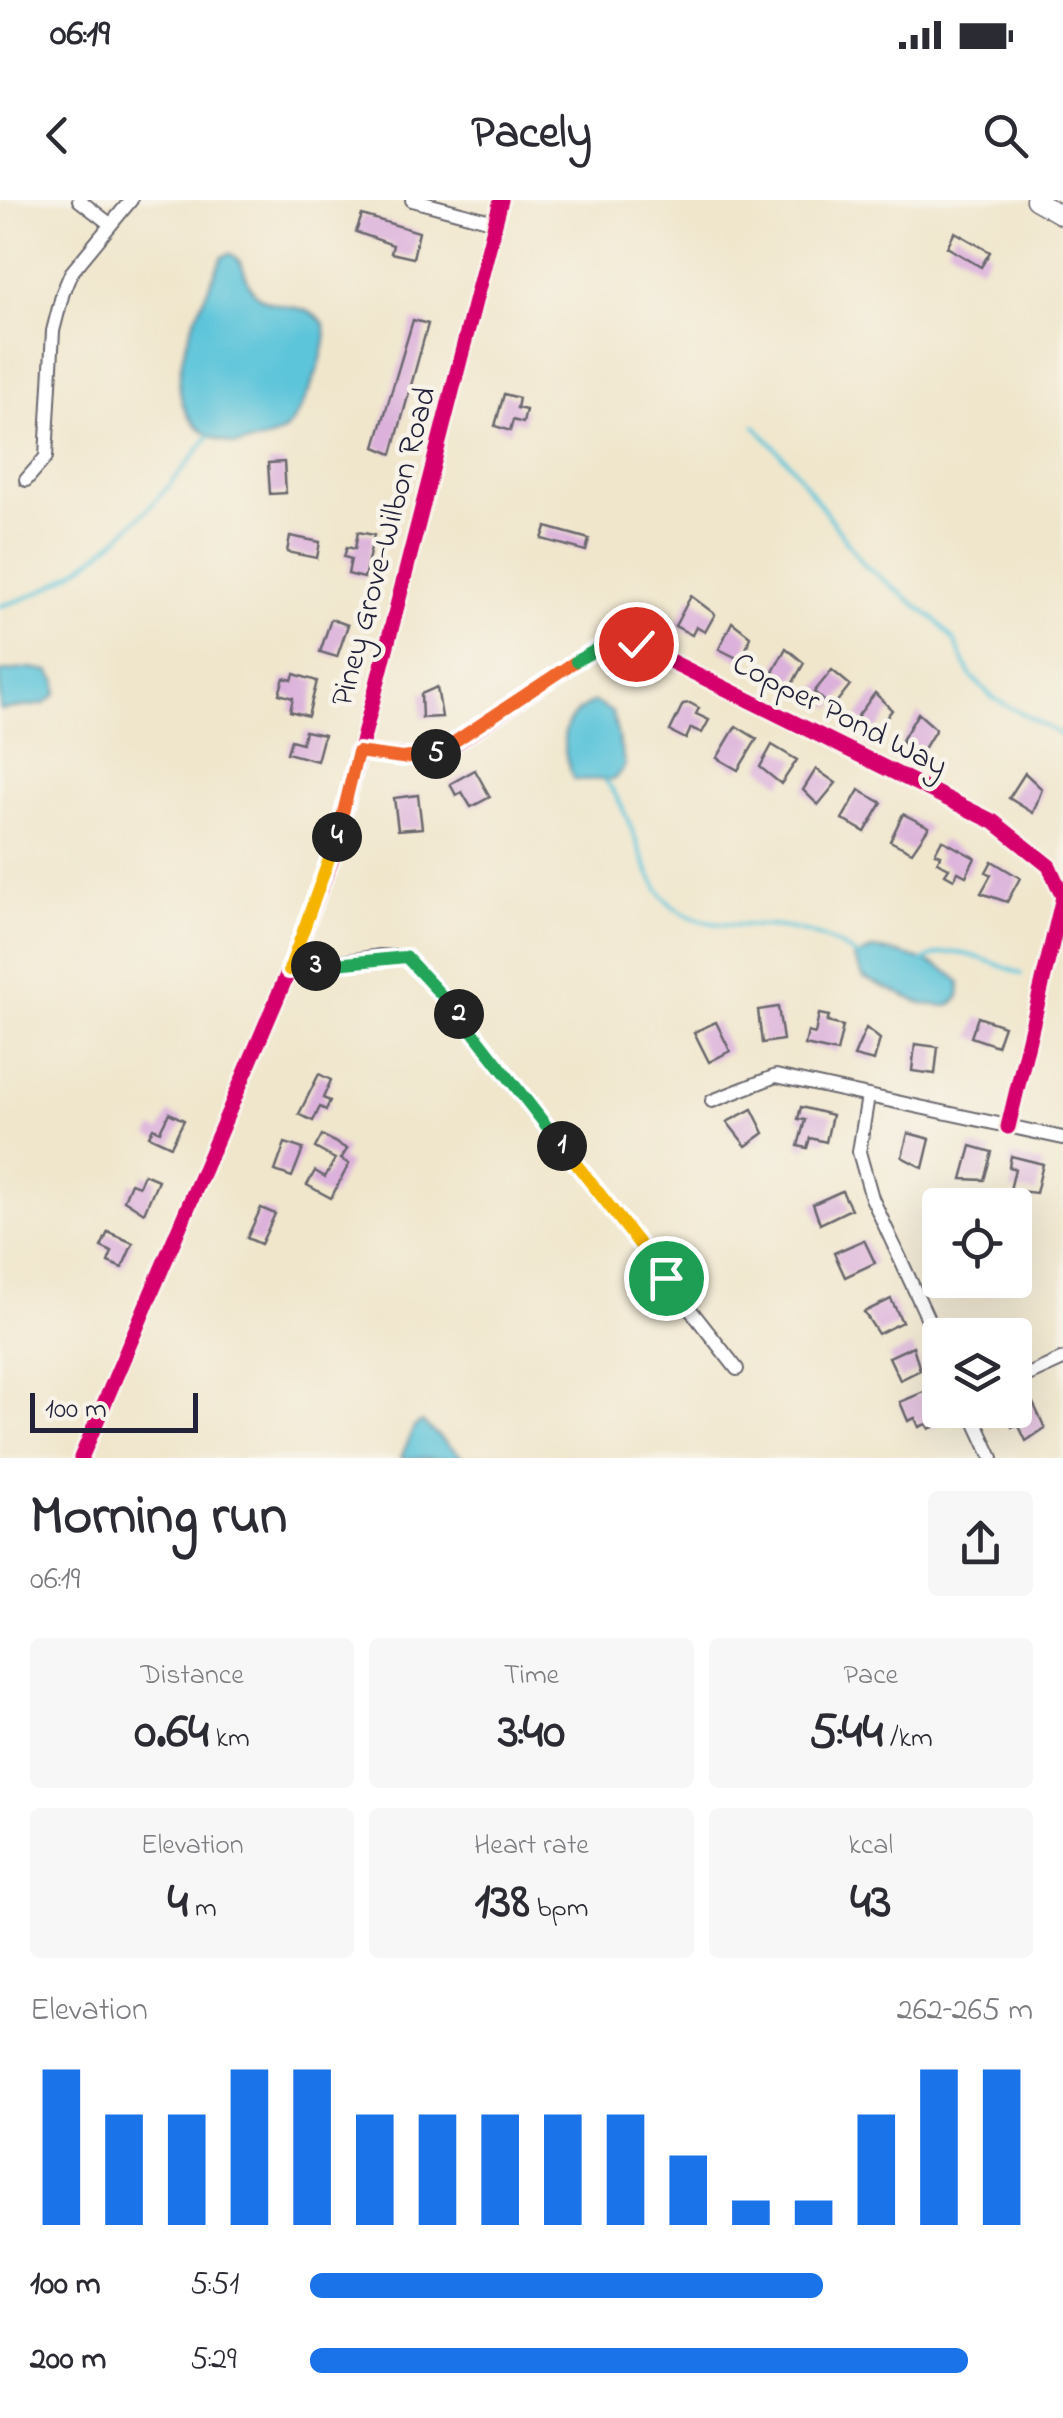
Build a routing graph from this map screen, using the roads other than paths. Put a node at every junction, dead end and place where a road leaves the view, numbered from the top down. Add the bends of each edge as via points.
1 (79, 200) edge
2 (131, 200) edge
3 (412, 200) edge
4 (501, 200) edge
5 (1035, 200) edge
6 (1063, 216) edge
7 (495, 222) junction
8 (110, 224) junction
9 (26, 480) dead end
10 (358, 752) junction
11 (289, 970) junction
12 (868, 1096) junction
13 (712, 1101) dead end
14 (1008, 1126) junction
15 (1063, 1138) edge
16 (928, 1318) edge
17 (1063, 1359) edge
18 (737, 1369) dead end
19 (1032, 1373) edge
20 (978, 1428) edge
21 (80, 1458) edge
22 (992, 1458) edge

1 - 8 street
2 - 8 street
3 - 7 street
4 - 7 street, Piney Grove-Wilbon Road
5 - 6 main road
7 - 10 street, Piney Grove-Wilbon Road
8 - 9 street via 71,273 59,302 46,456
10 - 11 street, Piney Grove-Wilbon Road via 333,856
10 - 14 street, Copper Pond Way via 422,758 443,752 589,653 610,642 636,644 994,822 1049,866 1063,897
11 - 18 street via 406,957 444,994
11 - 21 street, Piney Grove-Wilbon Road
12 - 13 street via 776,1076
12 - 14 street
12 - 16 street via 859,1152 872,1198
14 - 15 street
17 - 19 street
20 - 22 street

